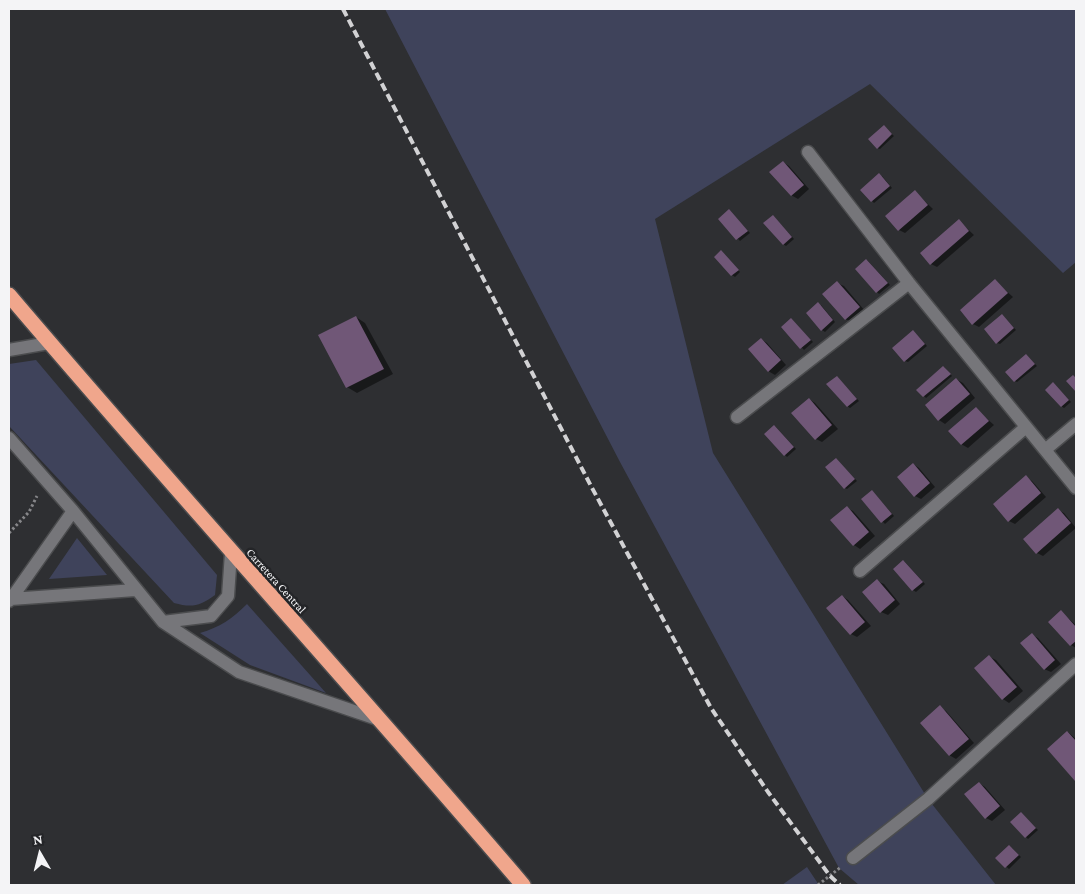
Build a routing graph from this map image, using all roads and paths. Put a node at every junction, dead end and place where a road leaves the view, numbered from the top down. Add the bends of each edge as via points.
1 (808, 152) dead end
2 (909, 283) junction
3 (9, 295) edge
4 (50, 343) junction
5 (9, 350) edge
6 (737, 418) dead end
7 (1076, 424) edge
8 (1026, 427) junction
9 (9, 438) edge
10 (1045, 450) junction
11 (1076, 488) edge
12 (40, 492) dead end
13 (73, 511) junction
14 (9, 532) edge
15 (231, 553) junction
16 (860, 571) dead end
17 (135, 590) junction
18 (10, 600) edge
19 (163, 622) junction
20 (1076, 664) edge
21 (382, 720) junction
22 (853, 858) joint
23 (523, 885) edge
24 (818, 885) edge

1 - 2 street
2 - 6 street
2 - 8 street
3 - 4 highway, Carretera Central
4 - 5 street
4 - 15 highway, Carretera Central
7 - 10 street
8 - 10 street
8 - 16 street
9 - 13 street
10 - 11 street
12 - 14 path via 29,512
13 - 17 street
13 - 18 street
15 - 19 street via 228,596 211,616
15 - 21 highway, Carretera Central
17 - 18 street
17 - 19 street
19 - 21 street via 239,672
20 - 22 street via 928,799
21 - 23 highway, Carretera Central
22 - 24 path

